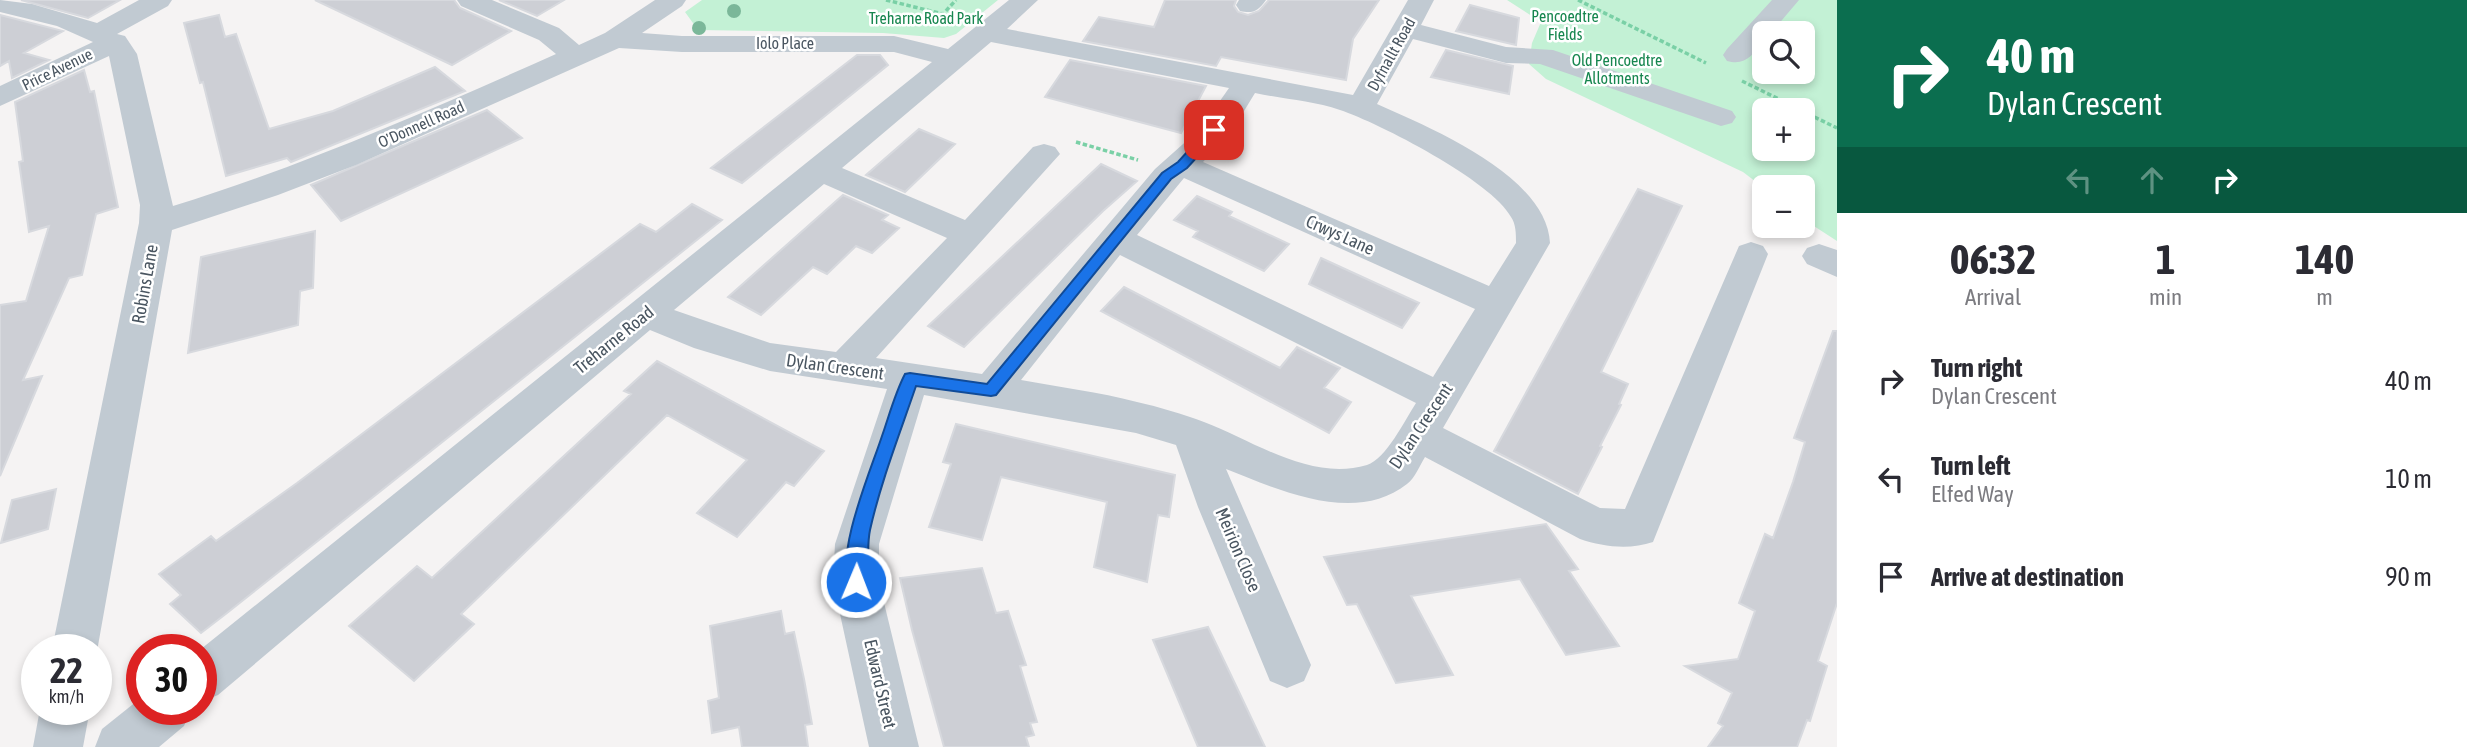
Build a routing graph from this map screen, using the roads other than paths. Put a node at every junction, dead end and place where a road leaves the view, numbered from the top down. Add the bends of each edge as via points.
1 (159, 0) edge
2 (470, 0) edge
3 (673, 0) edge
4 (1026, 0) edge
5 (1421, 0) edge
6 (1786, 0) edge
7 (0, 4) edge
8 (1404, 29) junction
9 (985, 33) junction
10 (107, 37) junction
11 (615, 39) junction
12 (574, 55) junction
13 (954, 59) junction
14 (1731, 67) road end
15 (1246, 83) junction
16 (0, 97) edge
17 (1361, 107) junction
18 (1721, 117) dead end
19 (1044, 154) road end
20 (1182, 165) junction
21 (820, 170) junction
22 (156, 223) junction
23 (970, 235) junction
24 (1115, 238) junction
25 (1751, 254) dead end
26 (1497, 304) junction
27 (646, 314) junction
28 (844, 368) junction
29 (910, 379) junction
30 (991, 390) junction
31 (1441, 398) junction
32 (1192, 434) junction
33 (1418, 434) junction
34 (79, 634) edge
35 (1287, 665) dead end
36 (217, 666) edge
37 (62, 725) edge
38 (147, 725) edge
39 (58, 747) edge
40 (120, 747) edge
41 (894, 747) edge

1 - 10 street, Price Avenue
2 - 12 street via 549,34
3 - 11 street, O'Donnell Road
4 - 9 street, Treharne Road
5 - 8 street, Dyfnallt Road
6 - 14 street
7 - 10 street
8 - 17 street, Dyfnallt Road
8 - 18 street via 1506,55 1543,56
9 - 13 street, Treharne Road
9 - 15 street, Dylan Crescent
10 - 16 street, Price Avenue
10 - 22 street, Robins Lane via 123,54 154,190
11 - 12 street, O'Donnell Road
11 - 13 street, Iolo Place via 681,44 894,44
12 - 22 street, O'Donnell Road via 345,158
13 - 21 street, Treharne Road
15 - 17 street, Dylan Crescent
15 - 20 street via 1230,112
17 - 26 street, Dylan Crescent via 1486,177 1524,209 1533,226 1533,243
19 - 23 street
20 - 24 street via 1166,176
20 - 26 street, Crwys Lane
21 - 23 street
21 - 27 street, Treharne Road
22 - 34 street, Robins Lane
23 - 28 street
24 - 30 street
24 - 31 street
25 - 33 street via 1638,529 1595,526
26 - 31 street, Dylan Crescent
27 - 28 street, Dylan Crescent via 770,358
27 - 36 street, Treharne Road
28 - 29 street, Dylan Crescent
29 - 30 street, Dylan Crescent
29 - 41 street, Edward Street via 857,544 856,582
30 - 32 street, Dylan Crescent via 1136,416
31 - 33 street, Dylan Crescent
32 - 33 street, Dylan Crescent via 1290,476 1338,487 1374,481 1394,471
32 - 35 street, Meirion Close
37 - 39 street
38 - 40 street

